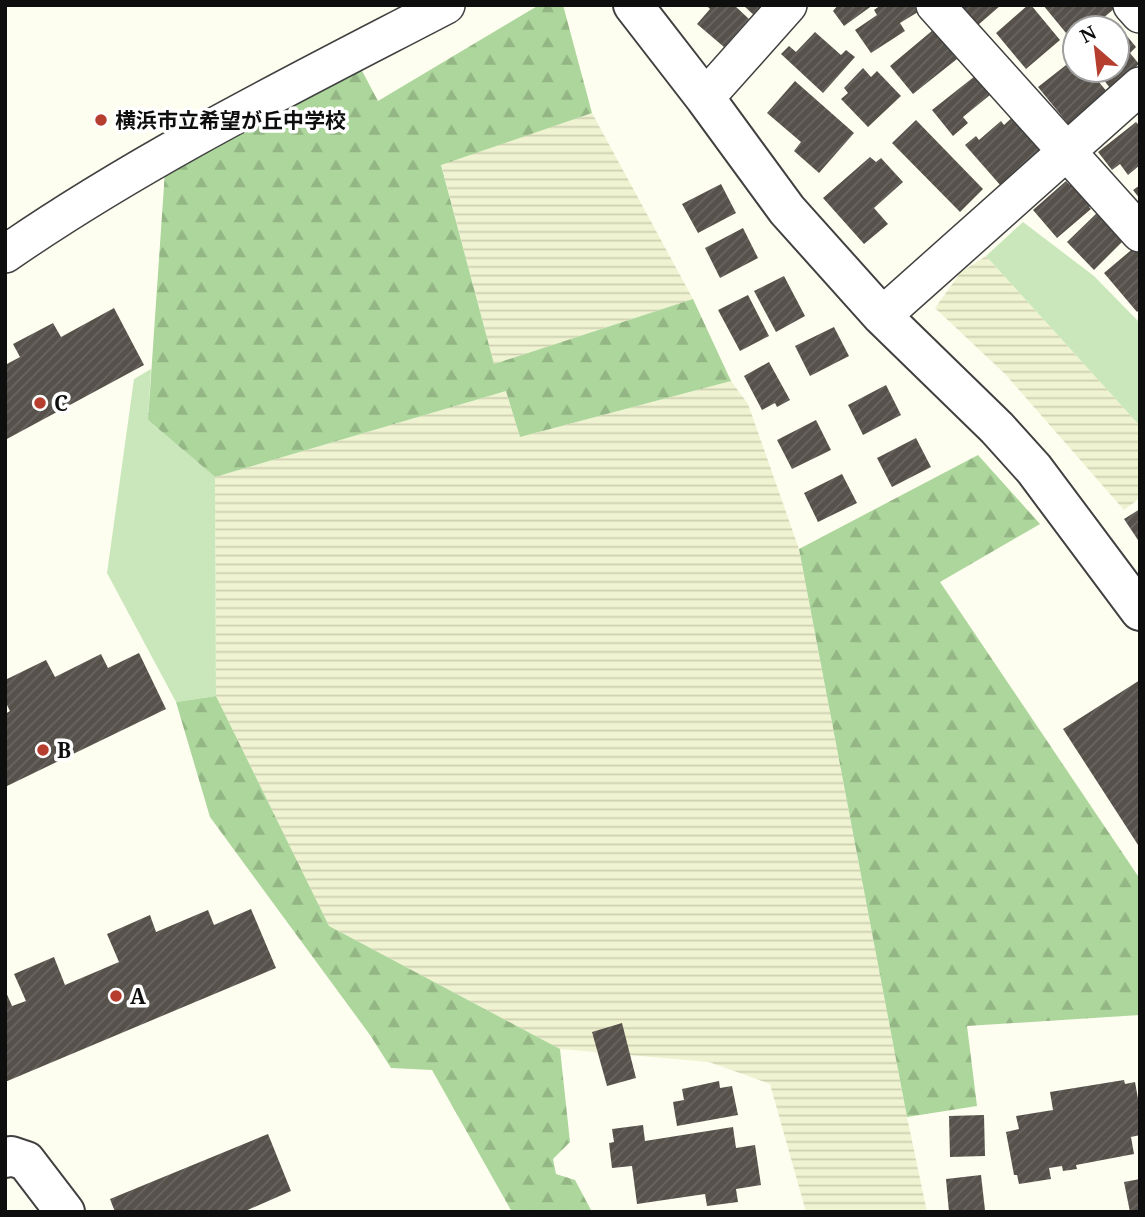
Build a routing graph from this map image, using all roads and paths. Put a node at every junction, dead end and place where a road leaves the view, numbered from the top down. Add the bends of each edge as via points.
1 (446, 5) edge
2 (633, 5) edge
3 (788, 5) edge
4 (934, 5) edge
5 (1132, 5) edge
6 (1140, 14) edge
7 (1140, 86) edge
8 (705, 98) junction
9 (1066, 151) junction
10 (1140, 233) edge
11 (5, 254) edge
12 (883, 316) junction
13 (1140, 611) edge
14 (5, 1158) edge
15 (65, 1212) edge

1 - 11 street via 233,116 70,209
2 - 8 street
3 - 8 street
4 - 9 street
5 - 6 street
7 - 9 street
8 - 12 street via 788,210
9 - 10 street
9 - 12 street
12 - 13 street via 1034,469
14 - 15 street via 26,1161

